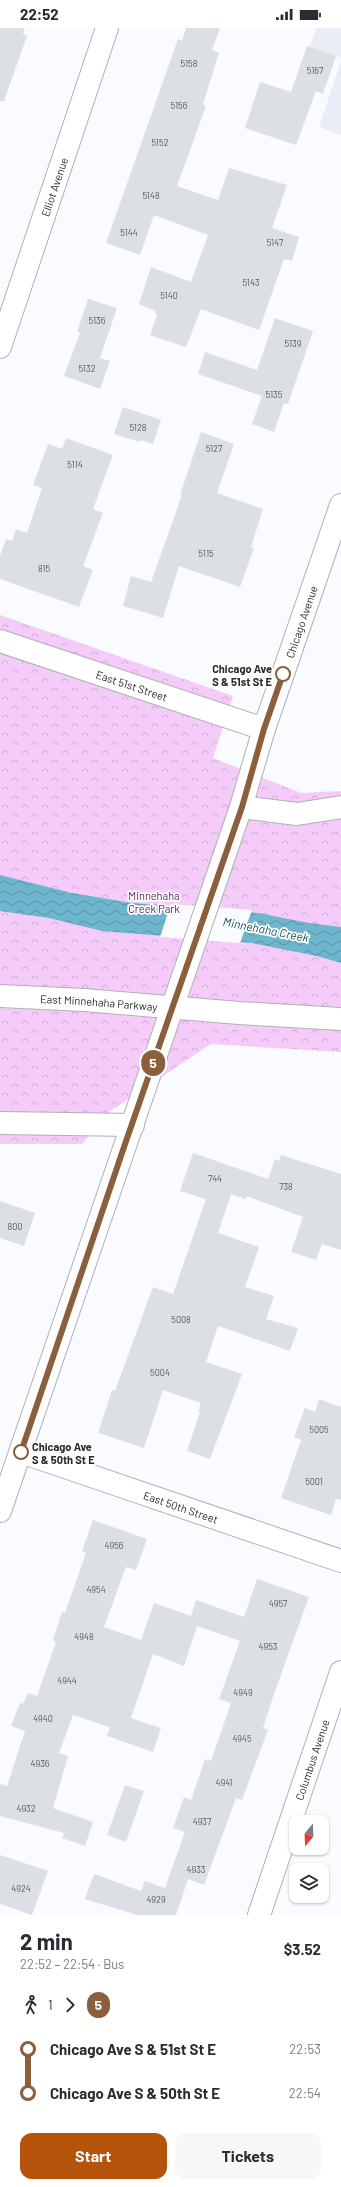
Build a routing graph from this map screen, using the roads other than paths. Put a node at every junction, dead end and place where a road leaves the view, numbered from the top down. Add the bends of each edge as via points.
1 (108, 28) edge
2 (0, 347) edge
3 (341, 505) edge
4 (0, 641) edge
5 (264, 729) junction
6 (242, 807) junction
7 (341, 807) edge
8 (0, 996) edge
9 (172, 1008) junction
10 (341, 1019) edge
11 (0, 1123) edge
12 (132, 1124) junction
13 (21, 1452) junction
14 (0, 1512) edge
15 (341, 1562) edge
16 (341, 1672) edge
17 (259, 1915) edge

1 - 2 street, Elliot Avenue
3 - 5 street, Chicago Avenue
4 - 5 street, East 51st Street
5 - 6 street, Chicago Avenue
6 - 7 street via 297,814
6 - 9 street, Chicago Avenue
8 - 9 street, East Minnehaha Parkway
9 - 10 street, East Minnehaha Parkway
9 - 12 street, Chicago Avenue
11 - 12 street
12 - 13 street, Chicago Avenue
13 - 14 street, Chicago Avenue
13 - 15 street, East 50th Street
16 - 17 street, Columbus Avenue

